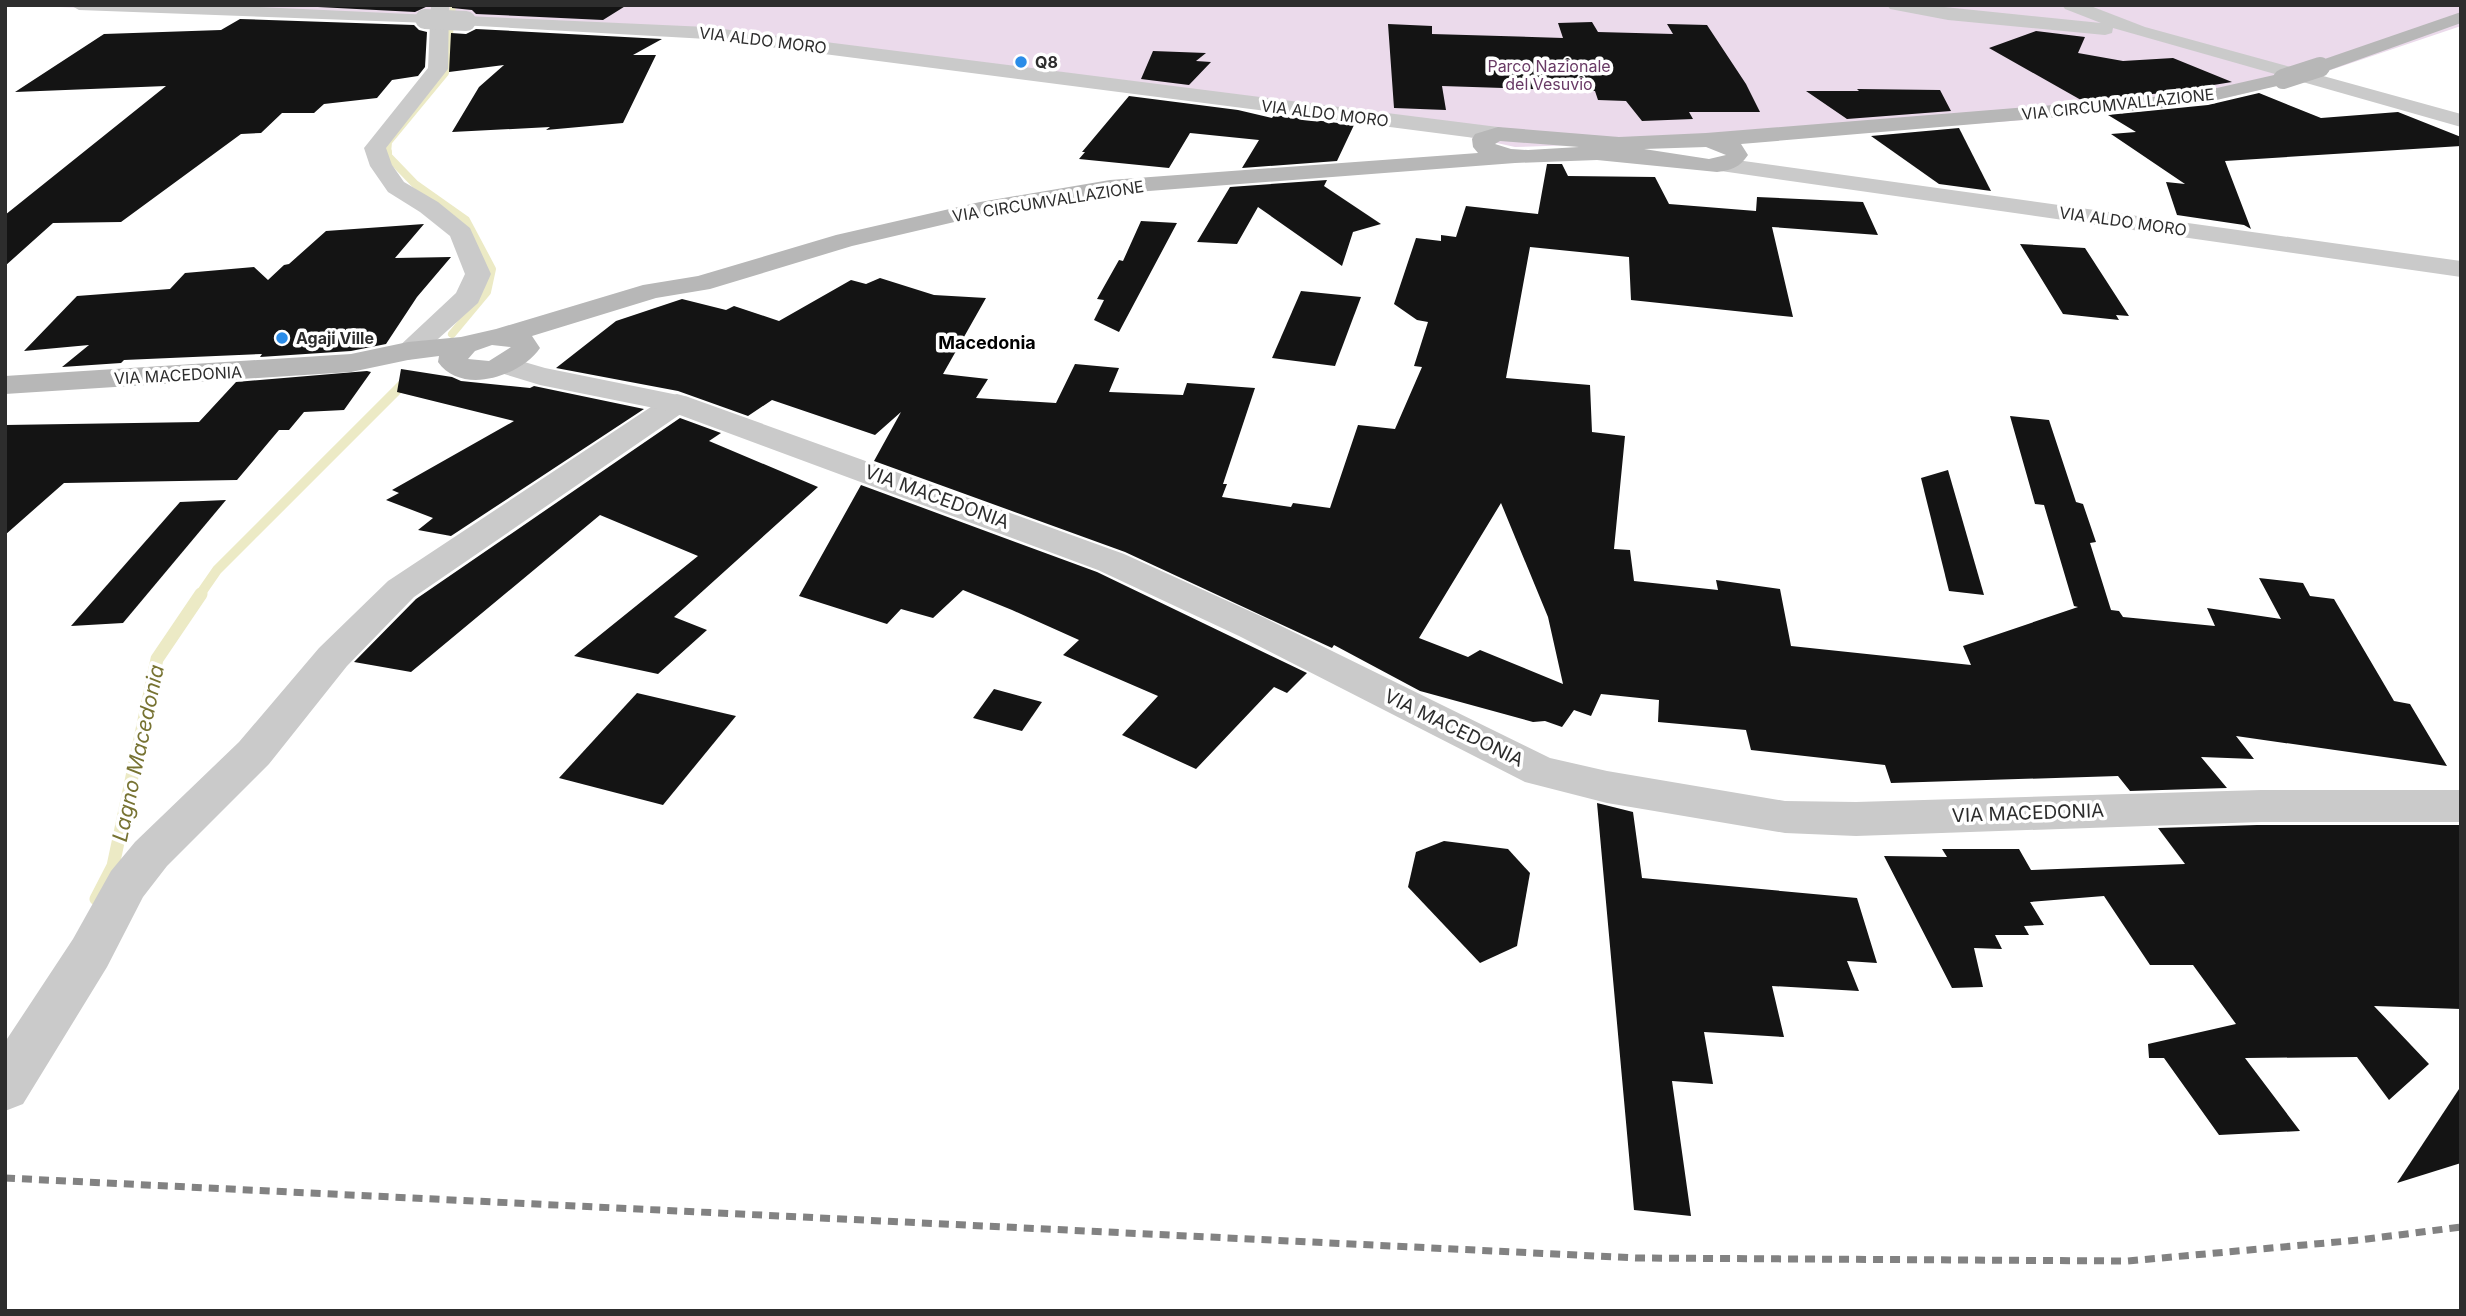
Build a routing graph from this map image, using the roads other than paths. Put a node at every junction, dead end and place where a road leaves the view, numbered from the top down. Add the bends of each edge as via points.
1 (79, 5) edge
2 (1896, 5) edge
3 (2071, 5) edge
4 (432, 12) edge
5 (2461, 17) edge
6 (2138, 31) junction
7 (2461, 121) edge
8 (1763, 136) junction
9 (1706, 140) junction
10 (1488, 141) junction
11 (1731, 156) junction
12 (1511, 157) junction
13 (1446, 162) junction
14 (2461, 269) edge
15 (510, 350) junction
16 (408, 351) junction
17 (462, 356) junction
18 (351, 363) junction
19 (5, 385) edge
20 (677, 404) junction
21 (2461, 806) edge
22 (5, 1087) edge

1 - 4 street, VIA ALDO MORO
2 - 6 street via 1948,15
3 - 6 street
4 - 10 street, VIA ALDO MORO, bridge via 466,21 707,33 1442,128
4 - 16 street via 438,69 375,148 396,187 461,233 478,274 468,297
5 - 8 main road, VIA CIRCUMVALLAZIONE, bridge via 2283,79 2208,96
6 - 7 street
8 - 9 main road, VIA CIRCUMVALLAZIONE
8 - 11 main road, VIA CIRCUMVALLAZIONE
9 - 10 main road, VIA CIRCUMVALLAZIONE via 1619,144
9 - 11 main road
10 - 12 main road via 1494,153
10 - 13 main road, VIA CIRCUMVALLAZIONE
11 - 12 main road, VIA CIRCUMVALLAZIONE via 1570,153
11 - 14 street, VIA ALDO MORO via 1784,174
12 - 13 main road, VIA CIRCUMVALLAZIONE
13 - 15 main road, VIA CIRCUMVALLAZIONE via 1110,187 980,209 845,240 701,283
15 - 17 main road, VIA CIRCUMVALLAZIONE
15 - 20 street, VIA MACEDONIA via 540,376
16 - 17 main road, VIA MACEDONIA
16 - 18 main road, VIA MACEDONIA
17 - 18 main road, VIA MACEDONIA via 386,367
18 - 19 main road, VIA MACEDONIA
20 - 21 street, VIA MACEDONIA via 1111,562 1540,771 1607,788 1785,817 1856,819 2261,806
20 - 22 street via 401,589 333,657 254,753 151,854 127,884 90,953

